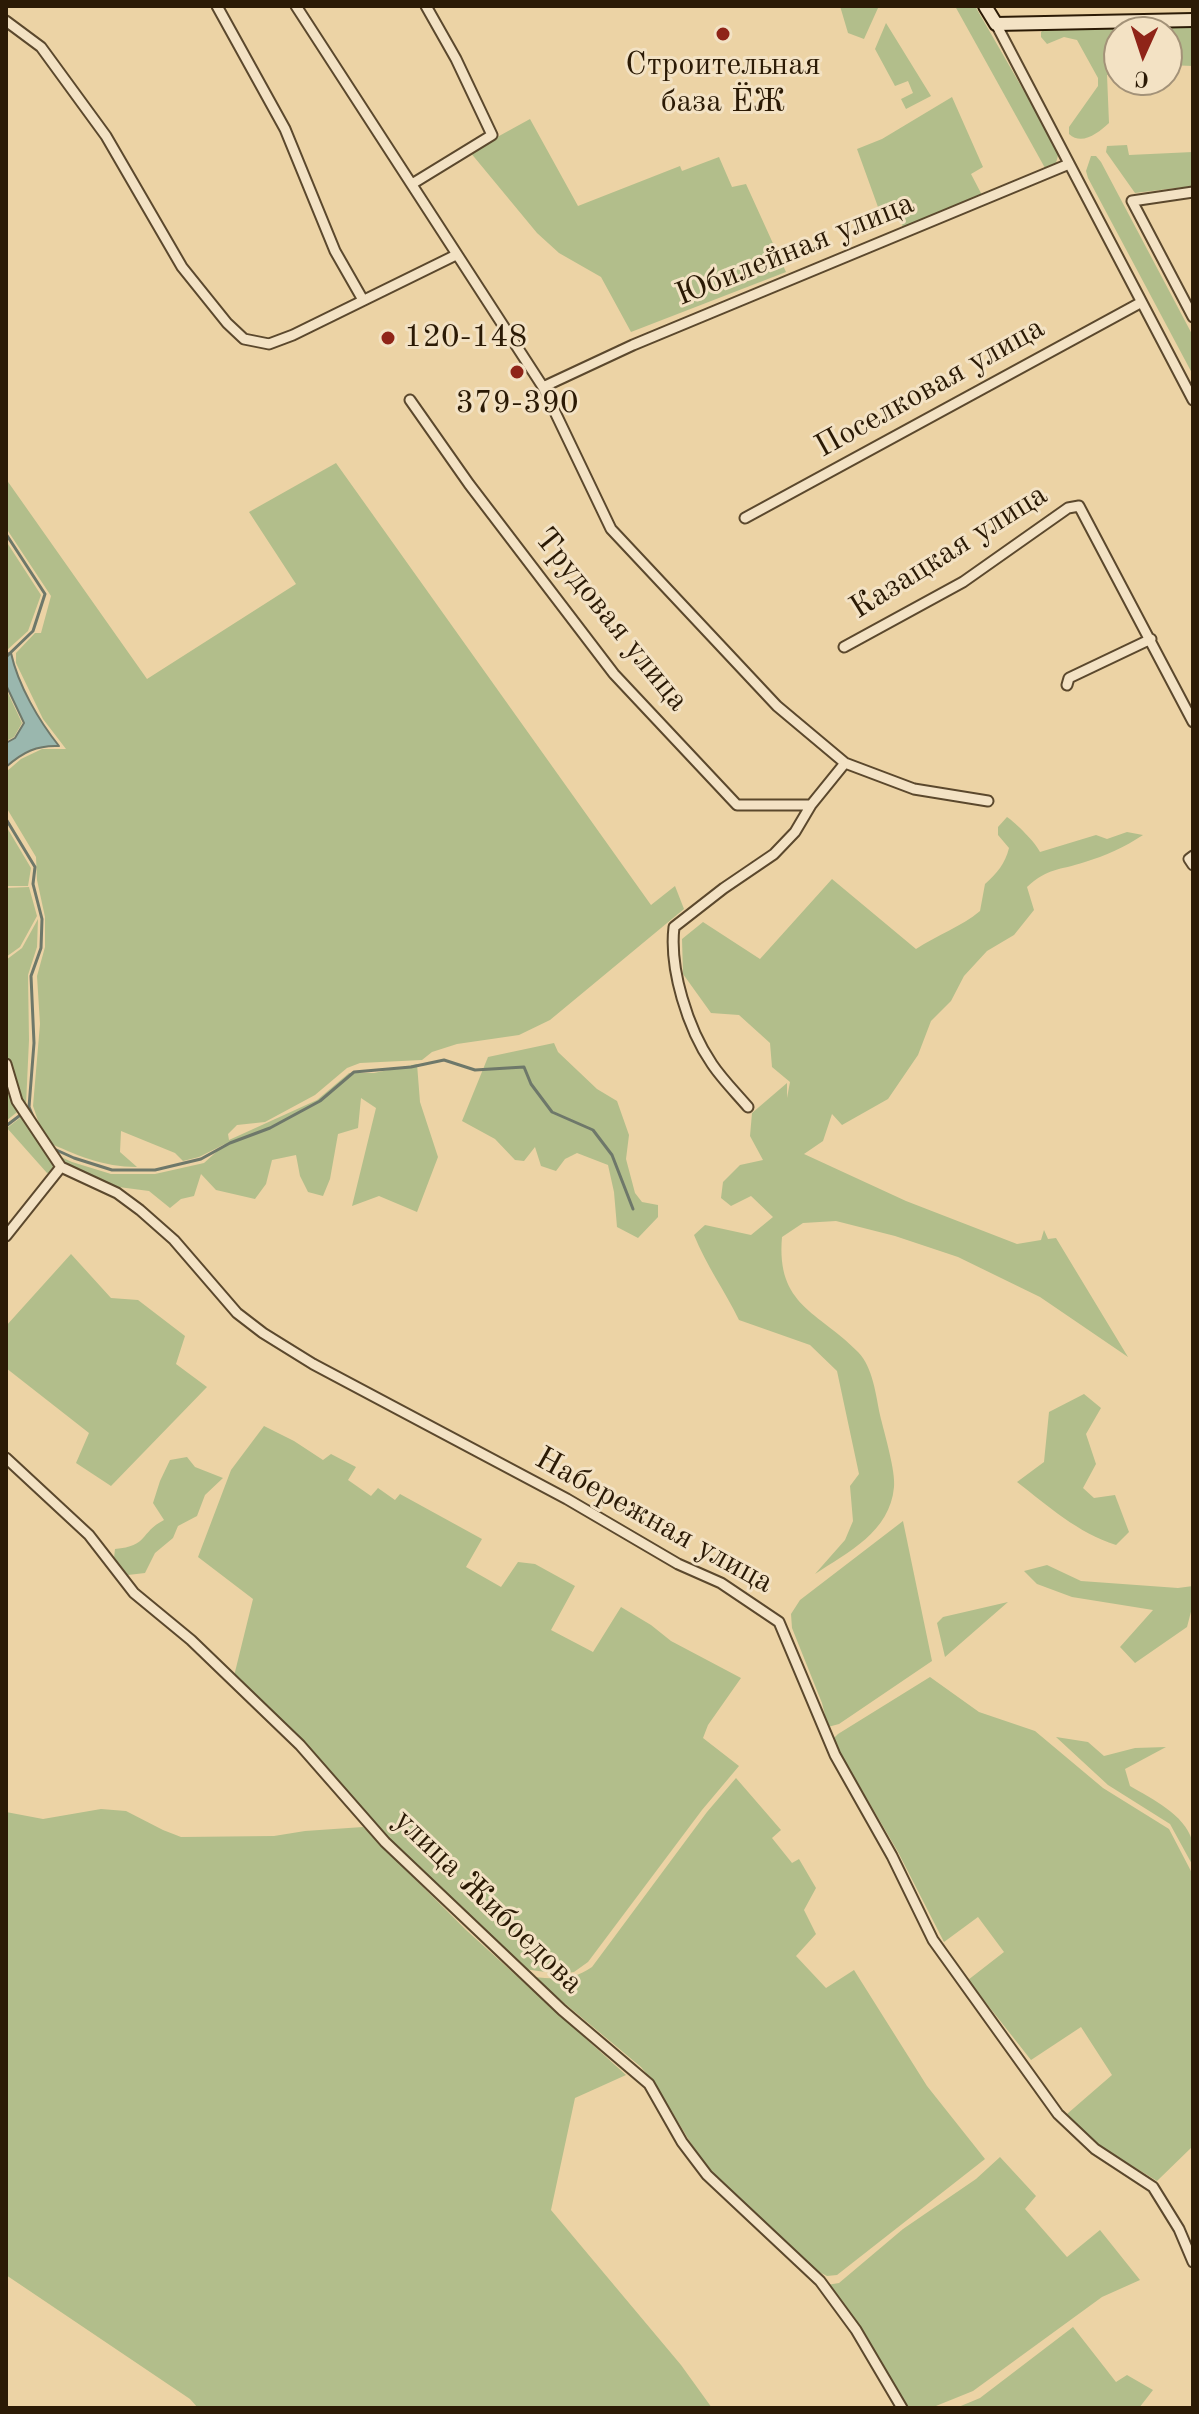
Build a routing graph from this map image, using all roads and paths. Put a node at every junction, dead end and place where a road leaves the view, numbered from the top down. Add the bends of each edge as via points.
1 (217, 6) edge
2 (296, 6) edge
3 (426, 6) edge
4 (985, 6) edge
5 (1193, 20) edge
6 (6, 21) edge
7 (996, 24) junction
8 (1069, 164) junction
9 (412, 184) junction
10 (1193, 192) edge
11 (456, 255) junction
12 (363, 300) junction
13 (1140, 303) junction
14 (1193, 317) edge
15 (543, 387) junction
16 (410, 400) dead end
17 (1193, 400) edge
18 (745, 518) dead end
19 (1151, 639) junction
20 (844, 647) dead end
21 (1067, 685) dead end
22 (1193, 722) edge
23 (845, 763) junction
24 (988, 801) dead end
25 (811, 805) junction
26 (1193, 856) edge
27 (1193, 865) edge
28 (6, 1064) edge
29 (748, 1107) dead end
30 (59, 1163) junction
31 (6, 1236) edge
32 (6, 1458) edge
33 (1193, 2262) edge
34 (902, 2408) edge

1 - 12 street via 285,129 335,251
2 - 9 street
3 - 9 street via 492,135
4 - 7 main road
5 - 7 main road
6 - 12 street via 41,47 106,136 182,267 244,339 269,344
7 - 8 street
8 - 13 street
8 - 15 street, Юбилейная улица via 647,338
9 - 11 street
10 - 14 street via 1132,201
11 - 12 street
11 - 15 street
13 - 17 street
13 - 18 street, Поселковая улица
15 - 23 street via 611,529 777,706
16 - 25 street, Трудовая улица via 614,674 737,805
19 - 20 street, Казацкая улица via 1079,506 1068,508 963,582
19 - 21 street via 1069,678
19 - 22 street, Казацкая улица
23 - 24 street via 914,789
23 - 25 street
25 - 29 street via 774,854 674,927 677,980 688,1016 710,1062
26 - 27 street
28 - 30 street via 17,1101
30 - 31 street
30 - 33 street, Набережная улица via 140,1210 174,1240 237,1313 263,1333 633,1540 721,1583 779,1622 835,1755 933,1940 1058,2114 1095,2149 1153,2187
32 - 34 street, улица Жибоедова via 89,1535 134,1593 300,1745 385,1842 562,2010 649,2084 707,2175 820,2281

